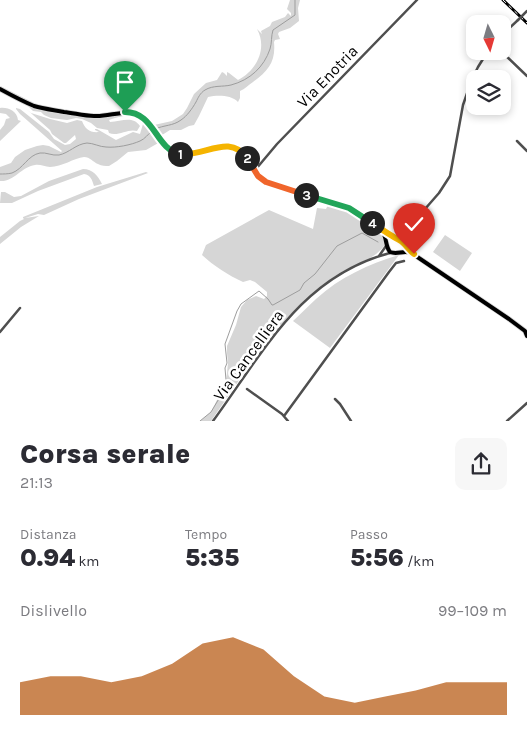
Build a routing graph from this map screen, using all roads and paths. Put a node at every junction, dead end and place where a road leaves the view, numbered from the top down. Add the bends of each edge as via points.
1 (417, 0) edge
2 (527, 11) edge
3 (511, 27) edge
4 (482, 60) edge
5 (510, 60) edge
6 (527, 76) edge
7 (0, 89) edge
8 (517, 141) dead end
9 (527, 151) edge
10 (255, 170) junction
11 (381, 229) junction
12 (404, 233) junction
13 (395, 238) junction
14 (403, 242) junction
15 (386, 245) junction
16 (401, 252) junction
17 (392, 253) junction
18 (414, 254) junction
19 (378, 257) junction
20 (404, 261) dead end
21 (20, 308) dead end
22 (0, 332) edge
23 (527, 336) edge
24 (247, 389) dead end
25 (335, 399) dead end
26 (527, 404) edge
27 (284, 416) junction
28 (214, 421) edge
29 (288, 421) edge
30 (351, 421) edge
31 (507, 421) edge

1 - 10 street, Via Enotria
2 - 3 street, bridge
4 - 12 street via 463,105 450,176
5 - 6 street
7 - 10 main road via 43,108 92,116 135,113 174,153 197,153 223,146 236,148 244,153
8 - 9 street
10 - 11 main road via 268,183 349,208
11 - 13 main road
11 - 15 main road
12 - 13 street
12 - 14 street
13 - 14 main road
13 - 15 main road
14 - 16 main road
14 - 18 main road
15 - 17 main road
15 - 19 street
16 - 17 main road
16 - 18 main road
17 - 19 street, Via Cancelliera
18 - 23 main road via 509,319
19 - 28 street, Via Cancelliera via 352,268 300,305 267,344
20 - 27 street via 392,268
21 - 22 street
24 - 27 street
25 - 30 street
26 - 31 street
27 - 29 street

